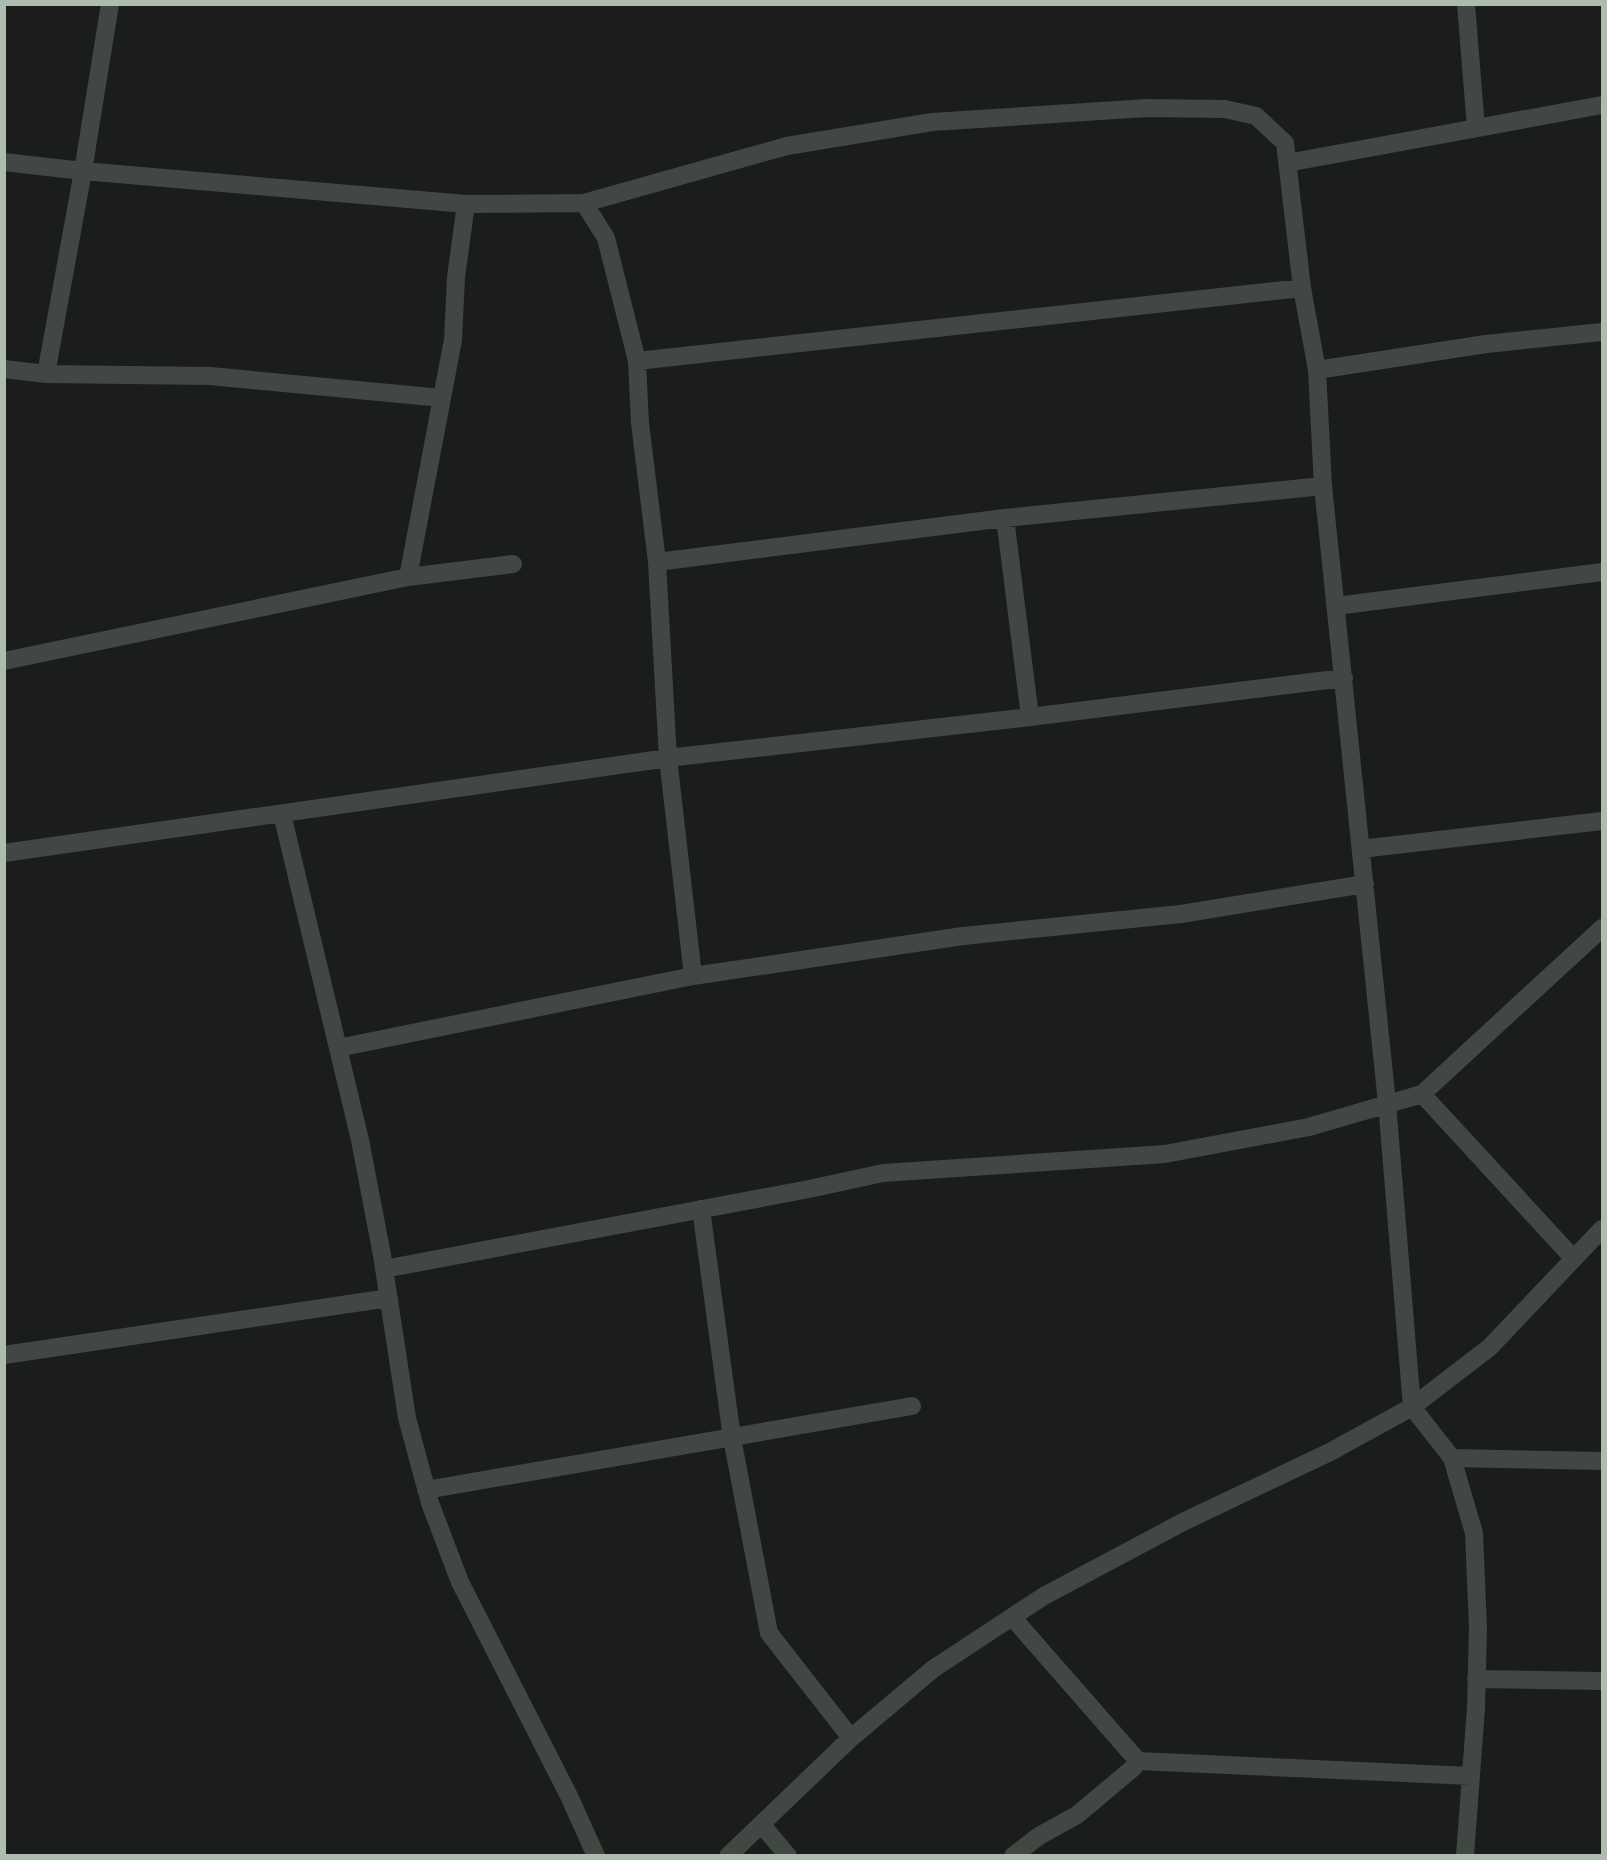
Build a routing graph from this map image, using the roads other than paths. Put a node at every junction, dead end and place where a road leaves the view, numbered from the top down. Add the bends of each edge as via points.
1 (111, 4) edge
2 (1466, 4) edge
3 (1602, 105) edge
4 (1476, 128) junction
5 (4, 162) edge
6 (1287, 163) junction
7 (83, 171) junction
8 (584, 203) junction
9 (466, 204) junction
10 (1302, 288) junction
11 (1602, 332) edge
12 (637, 361) junction
13 (4, 369) edge
14 (1317, 370) junction
15 (46, 374) junction
16 (442, 398) junction
17 (1323, 486) junction
18 (1005, 518) junction
19 (657, 562) junction
20 (513, 564) dead end
21 (1602, 572) edge
22 (408, 578) junction
23 (1336, 606) junction
24 (4, 661) edge
25 (1344, 678) junction
26 (1030, 717) junction
27 (668, 758) junction
28 (282, 814) junction
29 (1602, 821) edge
30 (1361, 849) junction
31 (4, 853) edge
32 (1365, 884) junction
33 (1602, 928) edge
34 (693, 976) junction
35 (338, 1048) junction
36 (1422, 1094) junction
37 (1387, 1103) junction
38 (701, 1209) junction
39 (1602, 1229) edge
40 (1574, 1259) junction
41 (384, 1269) junction
42 (389, 1298) junction
43 (4, 1355) edge
44 (912, 1406) dead end
45 (1412, 1407) junction
46 (732, 1438) junction
47 (1452, 1458) junction
48 (1602, 1461) edge
49 (426, 1490) junction
50 (1012, 1617) junction
51 (1476, 1679) junction
52 (1602, 1681) edge
53 (851, 1738) junction
54 (1138, 1761) junction
55 (1471, 1776) junction
56 (762, 1825) junction
57 (596, 1856) edge
58 (728, 1856) edge
59 (788, 1856) edge
60 (1014, 1856) edge
61 (1465, 1856) edge

1 - 7 street
2 - 4 street
3 - 4 street
4 - 6 street
5 - 7 street
6 - 8 street via 1285,143 1256,116 1225,109 1147,108 932,122 798,144
6 - 10 street
7 - 9 street
7 - 15 street
8 - 9 street
8 - 12 street via 606,238
9 - 16 street via 453,339
10 - 12 street
10 - 14 street
11 - 14 street via 1486,344
12 - 19 street via 640,423
13 - 15 street
14 - 17 street
15 - 16 street via 210,375
16 - 22 street
17 - 18 street
17 - 23 street
18 - 19 street
18 - 26 street
19 - 27 street
20 - 22 street
21 - 23 street
22 - 24 street
23 - 25 street
25 - 26 street
25 - 30 street
26 - 27 street
27 - 28 street
27 - 34 street
28 - 31 street
28 - 35 street
29 - 30 street
30 - 32 street
32 - 34 street via 1181,914 963,936
32 - 37 street
33 - 36 street
34 - 35 street
35 - 41 street
36 - 37 street
36 - 40 street
37 - 38 street via 1308,1127 1176,1152 883,1173
37 - 45 street
38 - 41 street
38 - 46 street
39 - 40 street
40 - 45 street via 1490,1347
41 - 42 street
42 - 43 street
42 - 49 street via 407,1418
44 - 46 street
45 - 47 street
45 - 50 street via 1330,1452 1183,1522
46 - 49 street
46 - 53 street via 769,1633
47 - 48 street
47 - 51 street via 1474,1533
49 - 57 street via 460,1582
50 - 53 street via 933,1669
50 - 54 street
51 - 52 street
51 - 55 street
53 - 56 street
54 - 55 street
54 - 60 street via 1077,1815 1039,1836
55 - 61 street
56 - 58 street
56 - 59 street

